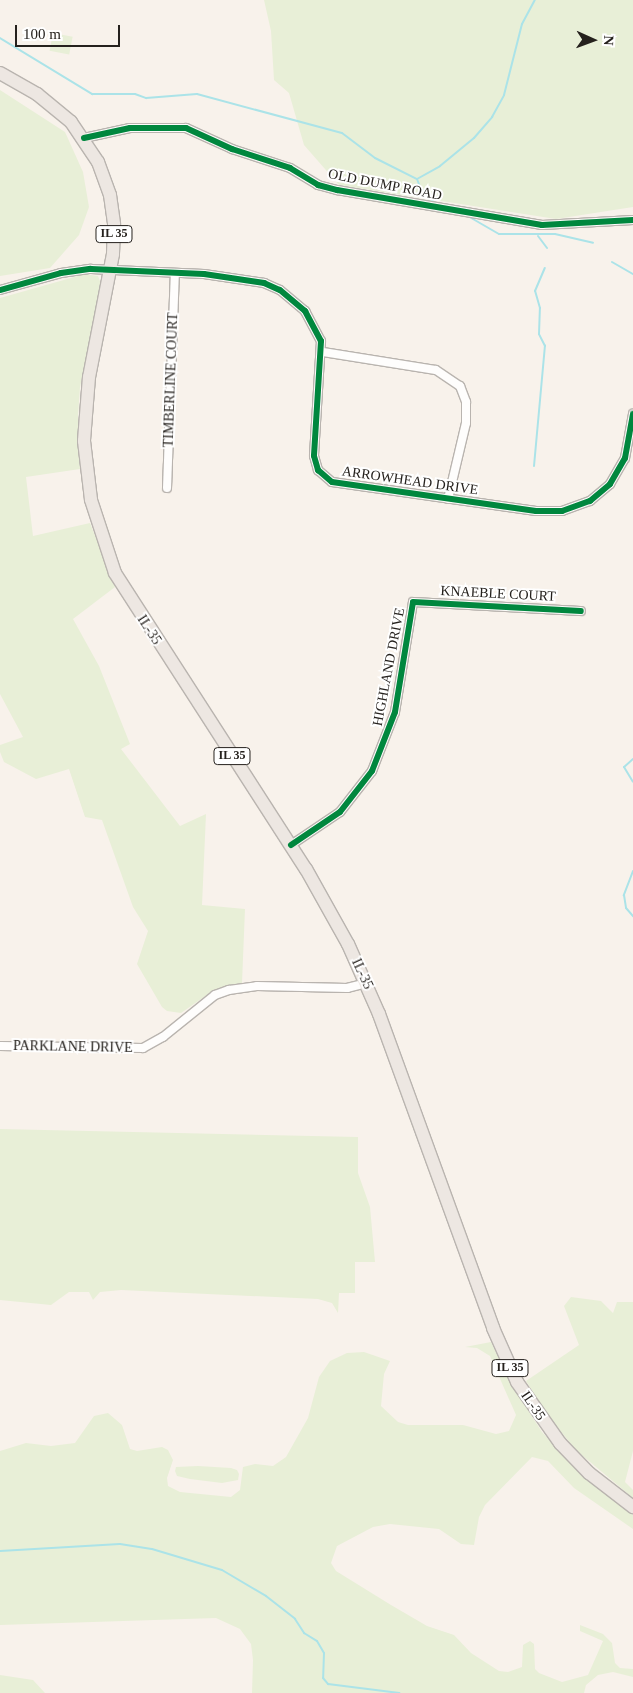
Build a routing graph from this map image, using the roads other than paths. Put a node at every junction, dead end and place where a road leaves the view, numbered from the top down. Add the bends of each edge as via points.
1 (0, 73) edge
2 (84, 138) junction
3 (633, 220) edge
4 (110, 269) junction
5 (175, 272) junction
6 (0, 290) edge
7 (323, 352) junction
8 (633, 414) edge
9 (167, 488) dead end
10 (448, 499) junction
11 (414, 602) joint
12 (581, 611) dead end
13 (291, 845) junction
14 (367, 983) junction
15 (0, 1046) edge
16 (633, 1507) edge

1 - 2 main road, IL 35 via 54,106
2 - 3 street, OLD DUMP ROAD via 130,128 186,128 337,190 534,224
2 - 4 main road, IL 35 via 98,162 112,204 114,239
4 - 5 street, ARROWHEAD DRIVE
4 - 6 street, ARROWHEAD DRIVE via 78,269
4 - 13 main road, IL-35 / IL 35 via 89,377 84,441 91,500 115,572
5 - 7 street, ARROWHEAD DRIVE via 264,283 280,290 305,311 317,330
5 - 9 street, TIMBERLINE COURT
7 - 10 street, ARROWHEAD DRIVE via 314,447 315,464 321,475 332,482
7 - 10 street via 436,370 460,386 466,402 466,423
8 - 10 street, ARROWHEAD DRIVE via 621,468 605,490 582,506 562,511 536,511
11 - 12 street, KNAEBLE COURT
11 - 13 street, HIGHLAND DRIVE via 395,712 372,771 340,812
13 - 14 main road, IL-35 / IL 35 via 336,920
14 - 15 street, PARKLANE DRIVE via 347,988 258,986 229,990 215,995 163,1038 143,1048
14 - 16 main road, IL-35 / IL 35 via 510,1368 532,1406 560,1443 589,1473

